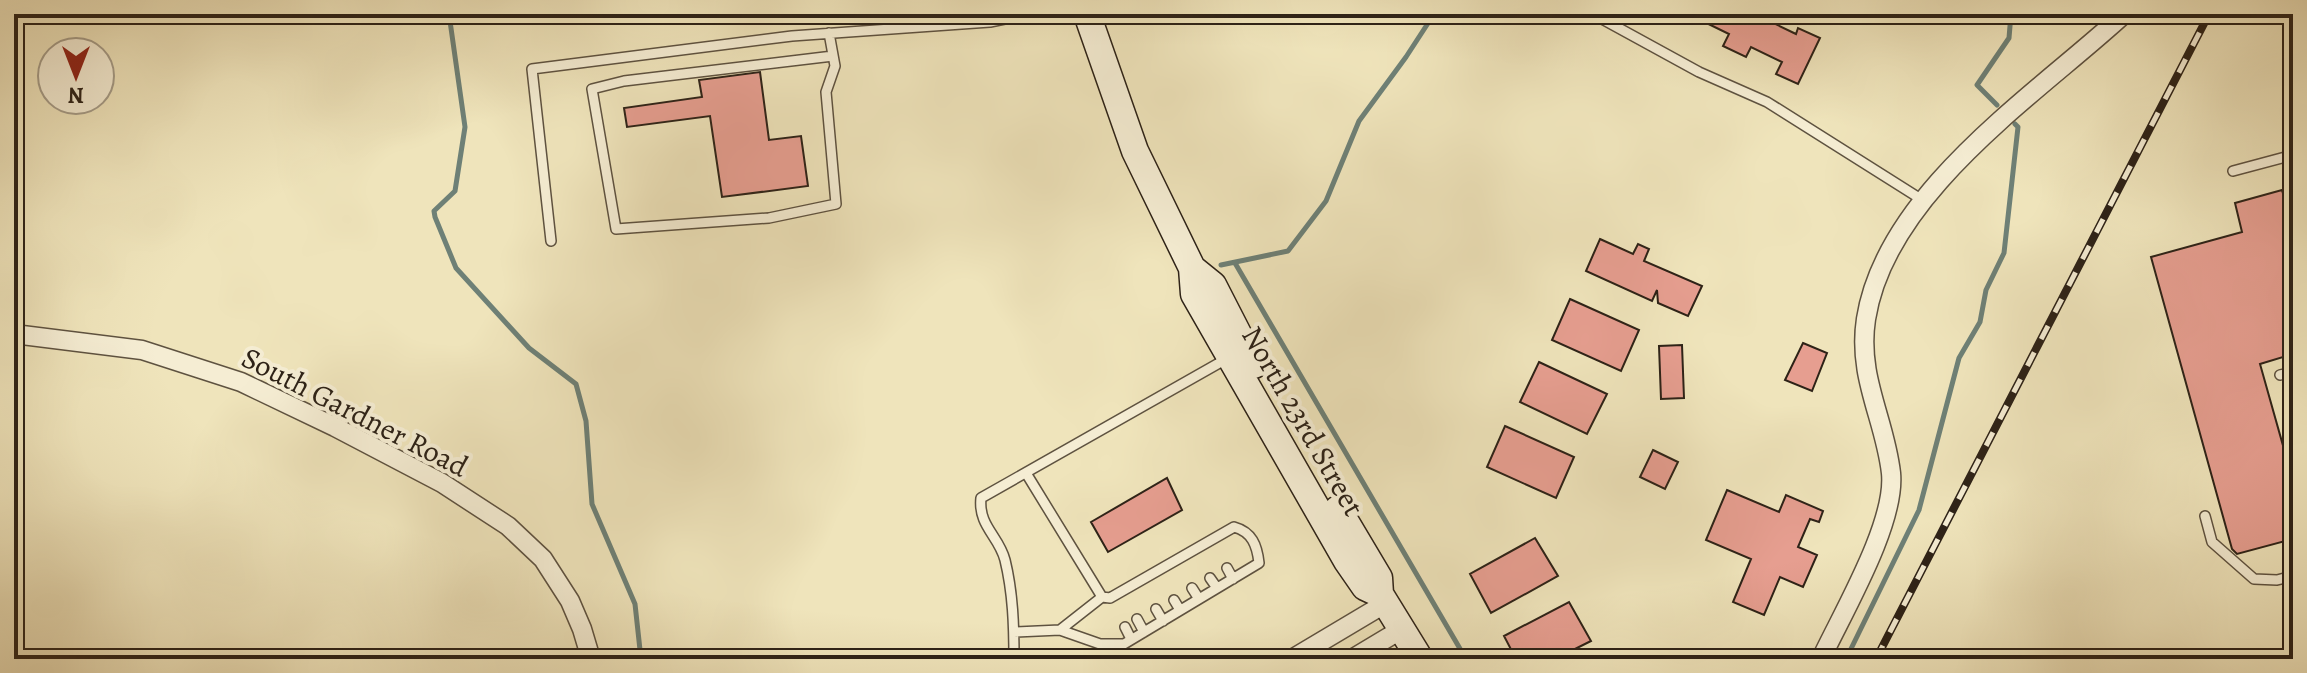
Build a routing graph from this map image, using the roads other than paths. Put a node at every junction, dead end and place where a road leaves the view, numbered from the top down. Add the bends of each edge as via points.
1 (1030, 14) edge
2 (1087, 14) edge
3 (1593, 14) edge
4 (2124, 14) edge
5 (829, 33) junction
6 (833, 56) junction
7 (2291, 156) edge
8 (2233, 171) dead end
9 (2293, 171) edge
10 (1924, 201) junction
11 (551, 241) dead end
12 (1192, 268) junction
13 (14, 334) edge
14 (1229, 357) junction
15 (2293, 372) edge
16 (2280, 375) dead end
17 (1026, 473) junction
18 (2205, 516) dead end
19 (1225, 531) junction
20 (1212, 539) junction
21 (1232, 542) dead end
22 (1193, 550) junction
23 (1218, 550) dead end
24 (1175, 560) junction
25 (1242, 560) dead end
26 (1200, 561) dead end
27 (1227, 568) dead end
28 (1156, 570) junction
29 (1248, 570) junction
30 (1182, 571) dead end
31 (2293, 576) edge
32 (1210, 578) dead end
33 (1233, 579) junction
34 (1140, 580) junction
35 (1163, 581) dead end
36 (1192, 588) dead end
37 (1217, 588) junction
38 (1122, 590) junction
39 (1146, 591) dead end
40 (1106, 597) junction
41 (1383, 598) junction
42 (1199, 599) junction
43 (1174, 600) dead end
44 (1127, 601) dead end
45 (1116, 609) dead end
46 (1156, 609) dead end
47 (1180, 610) junction
48 (1137, 619) dead end
49 (1163, 621) junction
50 (1125, 627) dead end
51 (1402, 629) junction
52 (1060, 630) junction
53 (1014, 632) junction
54 (1144, 632) junction
55 (1131, 639) junction
56 (591, 659) edge
57 (1014, 659) edge
58 (1292, 659) edge
59 (1352, 659) edge
60 (1420, 659) edge
61 (1821, 659) edge

1 - 5 lane via 990,22
2 - 12 main road, North 23rd Street via 1135,151
3 - 10 lane via 1767,102
4 - 10 street via 2002,118
5 - 6 lane
5 - 11 lane via 532,69
6 - 6 lane via 826,92 836,204 769,218 616,229 592,89
7 - 8 lane
7 - 9 lane
10 - 61 street via 1879,275 1864,340 1870,395 1891,471 1890,500 1880,535
12 - 14 main road, North 23rd Street via 1194,294
12 - 41 main road, North 23rd Street via 1213,285 1379,578
13 - 56 street, South Gardner Road via 142,350 241,382 442,483 508,526 543,559 570,601
14 - 17 lane
14 - 41 main road, North 23rd Street via 1347,561 1365,587
15 - 16 lane
17 - 40 lane
17 - 53 lane via 981,498 980,514 1004,557
18 - 31 lane via 2212,542 2254,579
19 - 20 lane
19 - 21 lane
19 - 29 lane via 1245,530 1257,547 1259,563
20 - 22 lane
20 - 23 lane
22 - 24 lane
22 - 26 lane
24 - 28 lane
24 - 30 lane
25 - 29 lane
27 - 33 lane
28 - 34 lane
28 - 35 lane
29 - 33 lane
32 - 37 lane
33 - 37 lane
34 - 38 lane
34 - 39 lane
36 - 42 lane
37 - 42 lane
38 - 40 lane
38 - 44 lane
40 - 45 lane
40 - 52 lane
41 - 51 main road, North 23rd Street
41 - 58 street
42 - 47 lane
43 - 47 lane
46 - 49 lane
47 - 49 lane
48 - 54 lane
49 - 54 lane
50 - 55 lane
51 - 59 street
51 - 60 main road, North 23rd Street
52 - 53 lane
52 - 55 lane via 1100,644
53 - 57 lane
54 - 55 lane

